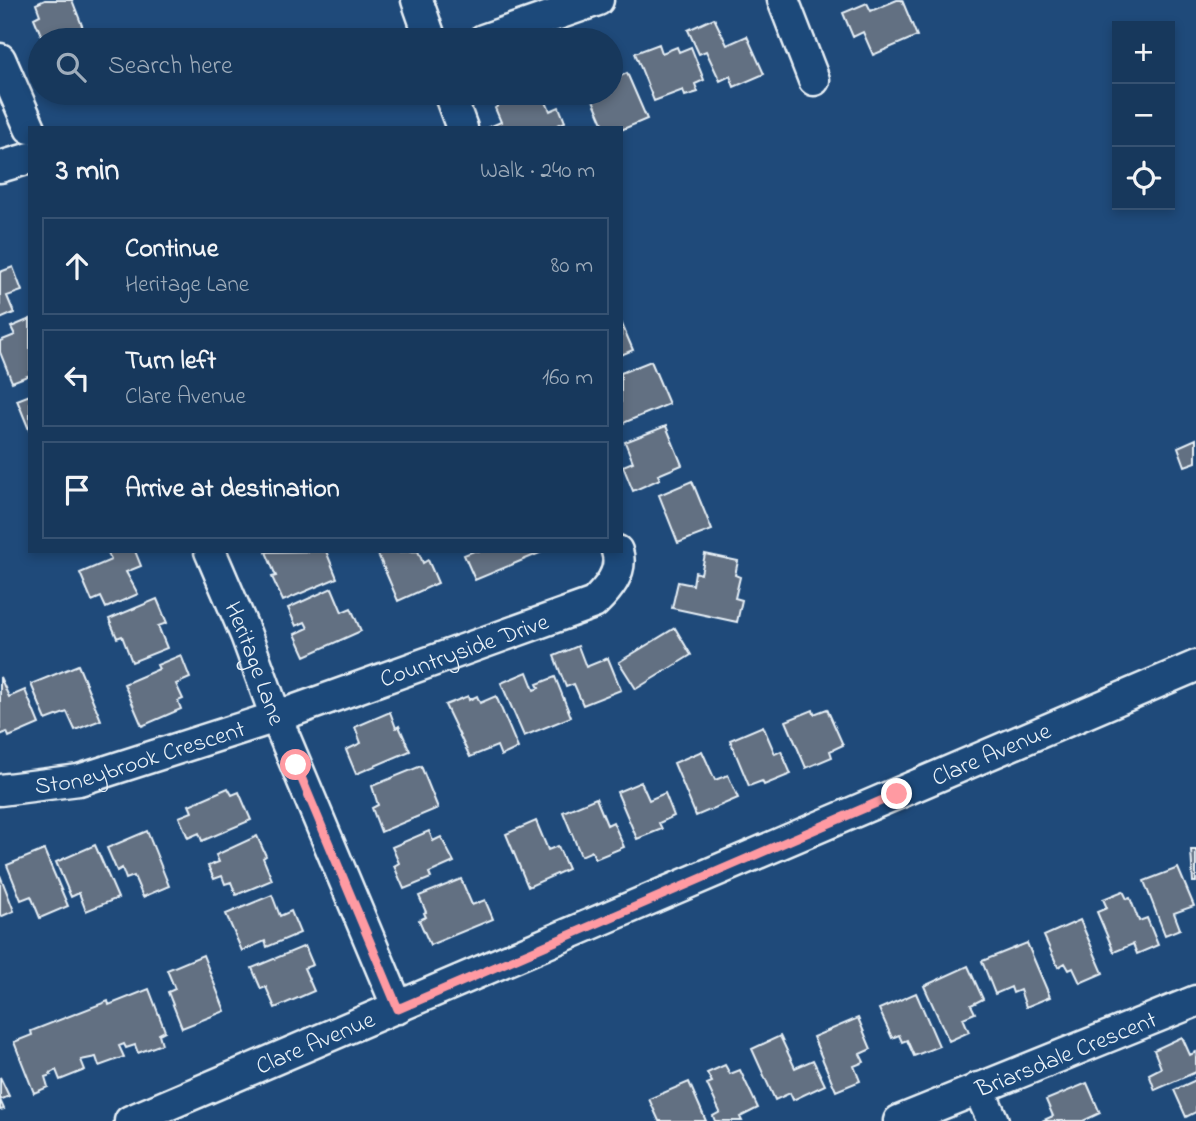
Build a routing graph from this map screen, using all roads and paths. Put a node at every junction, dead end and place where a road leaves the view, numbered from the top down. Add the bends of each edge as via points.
1 (417, 0) edge
2 (598, 0) edge
3 (783, 0) edge
4 (427, 28) edge
5 (518, 28) edge
6 (0, 59) edge
7 (814, 80) dead end
8 (453, 105) edge
9 (29, 126) edge
10 (461, 126) edge
11 (28, 159) edge
12 (0, 167) edge
13 (211, 553) edge
14 (618, 553) edge
15 (1196, 666) edge
16 (276, 717) junction
17 (0, 790) edge
18 (1196, 1001) edge
19 (398, 1009) junction
20 (978, 1088) junction
21 (130, 1121) edge
22 (899, 1121) edge
23 (992, 1121) edge

1 - 4 street
2 - 5 street
3 - 7 street
6 - 9 street
8 - 10 street
11 - 12 street
13 - 16 street, Heritage Lane
14 - 16 street, Countryside Drive via 612,586 594,603
15 - 19 street, Clare Avenue
16 - 17 street, Stoneybrook Crescent via 79,780
16 - 19 street, Heritage Lane
18 - 20 street, Briarsdale Crescent
19 - 21 street, Clare Avenue
20 - 22 street, Briarsdale Crescent
20 - 23 street

